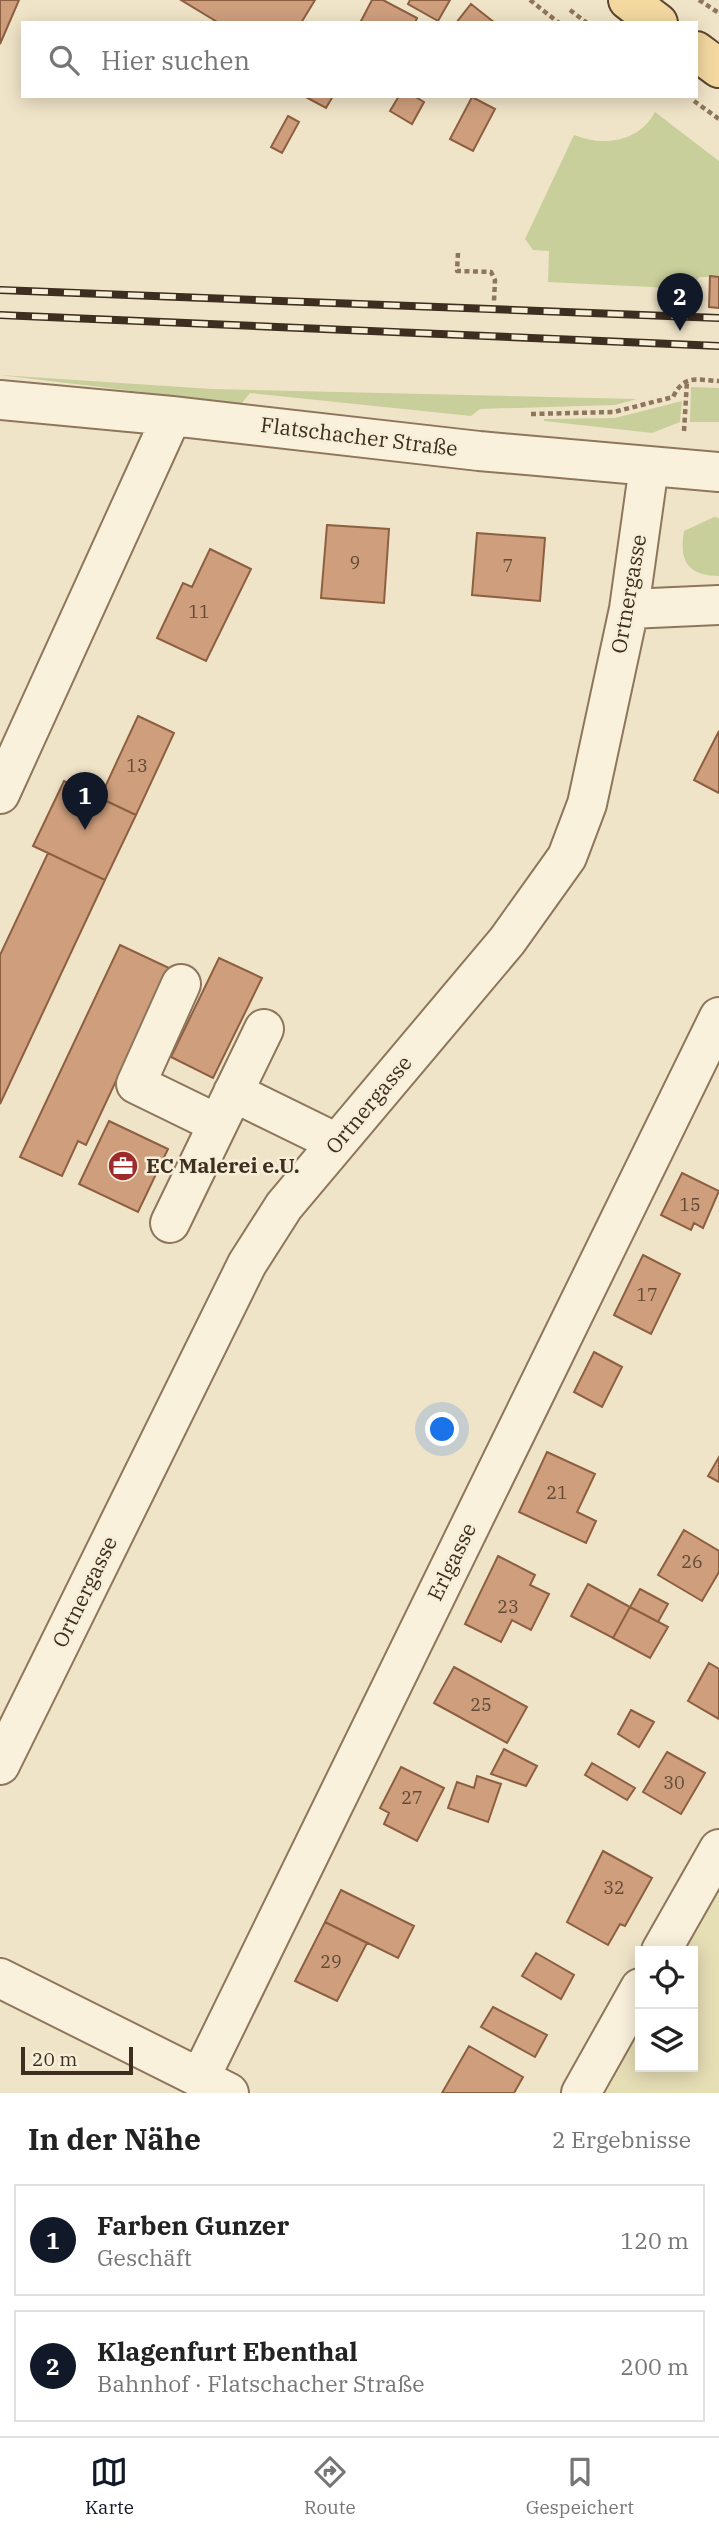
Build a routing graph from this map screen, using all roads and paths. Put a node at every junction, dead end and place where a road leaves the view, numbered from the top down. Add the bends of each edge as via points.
1 (530, 0) edge
2 (628, 0) edge
3 (699, 0) edge
4 (570, 10) dead end
5 (719, 13) edge
6 (556, 21) edge
7 (584, 21) edge
8 (655, 21) edge
9 (698, 52) edge
10 (719, 68) edge
11 (691, 98) edge
12 (719, 119) edge
13 (458, 253) dead end
14 (494, 301) dead end
15 (688, 380) junction
16 (719, 381) edge
17 (0, 400) edge
18 (519, 415) dead end
19 (172, 416) junction
20 (684, 432) dead end
21 (649, 467) junction
22 (719, 472) edge
23 (719, 605) edge
24 (629, 609) junction
25 (0, 794) edge
26 (181, 984) dead end
27 (719, 1017) edge
28 (264, 1028) dead end
29 (226, 1108) junction
30 (338, 1143) junction
31 (170, 1223) dead end
32 (0, 1765) edge
33 (719, 1849) edge
34 (664, 1946) edge
35 (0, 1978) edge
36 (635, 1997) edge
37 (215, 2085) edge
38 (581, 2093) edge

1 - 6 path
2 - 8 main road
3 - 5 path
4 - 7 path
9 - 10 main road
11 - 12 path
13 - 14 path via 457,271 491,272
15 - 16 path
15 - 18 path via 673,397 614,412
15 - 20 path
17 - 19 street, Flatschacher Straße
19 - 21 street, Flatschacher Straße
19 - 25 street
21 - 22 street, Flatschacher Straße
21 - 24 street, Ortnergasse
23 - 24 street
24 - 30 street, Ortnergasse via 587,804 567,857 507,941
26 - 29 street via 136,1084
27 - 37 street, Erlgasse
28 - 29 street
29 - 30 street
29 - 31 street
30 - 32 street, Ortnergasse via 284,1206 247,1264
33 - 34 street
35 - 37 street
36 - 38 street

